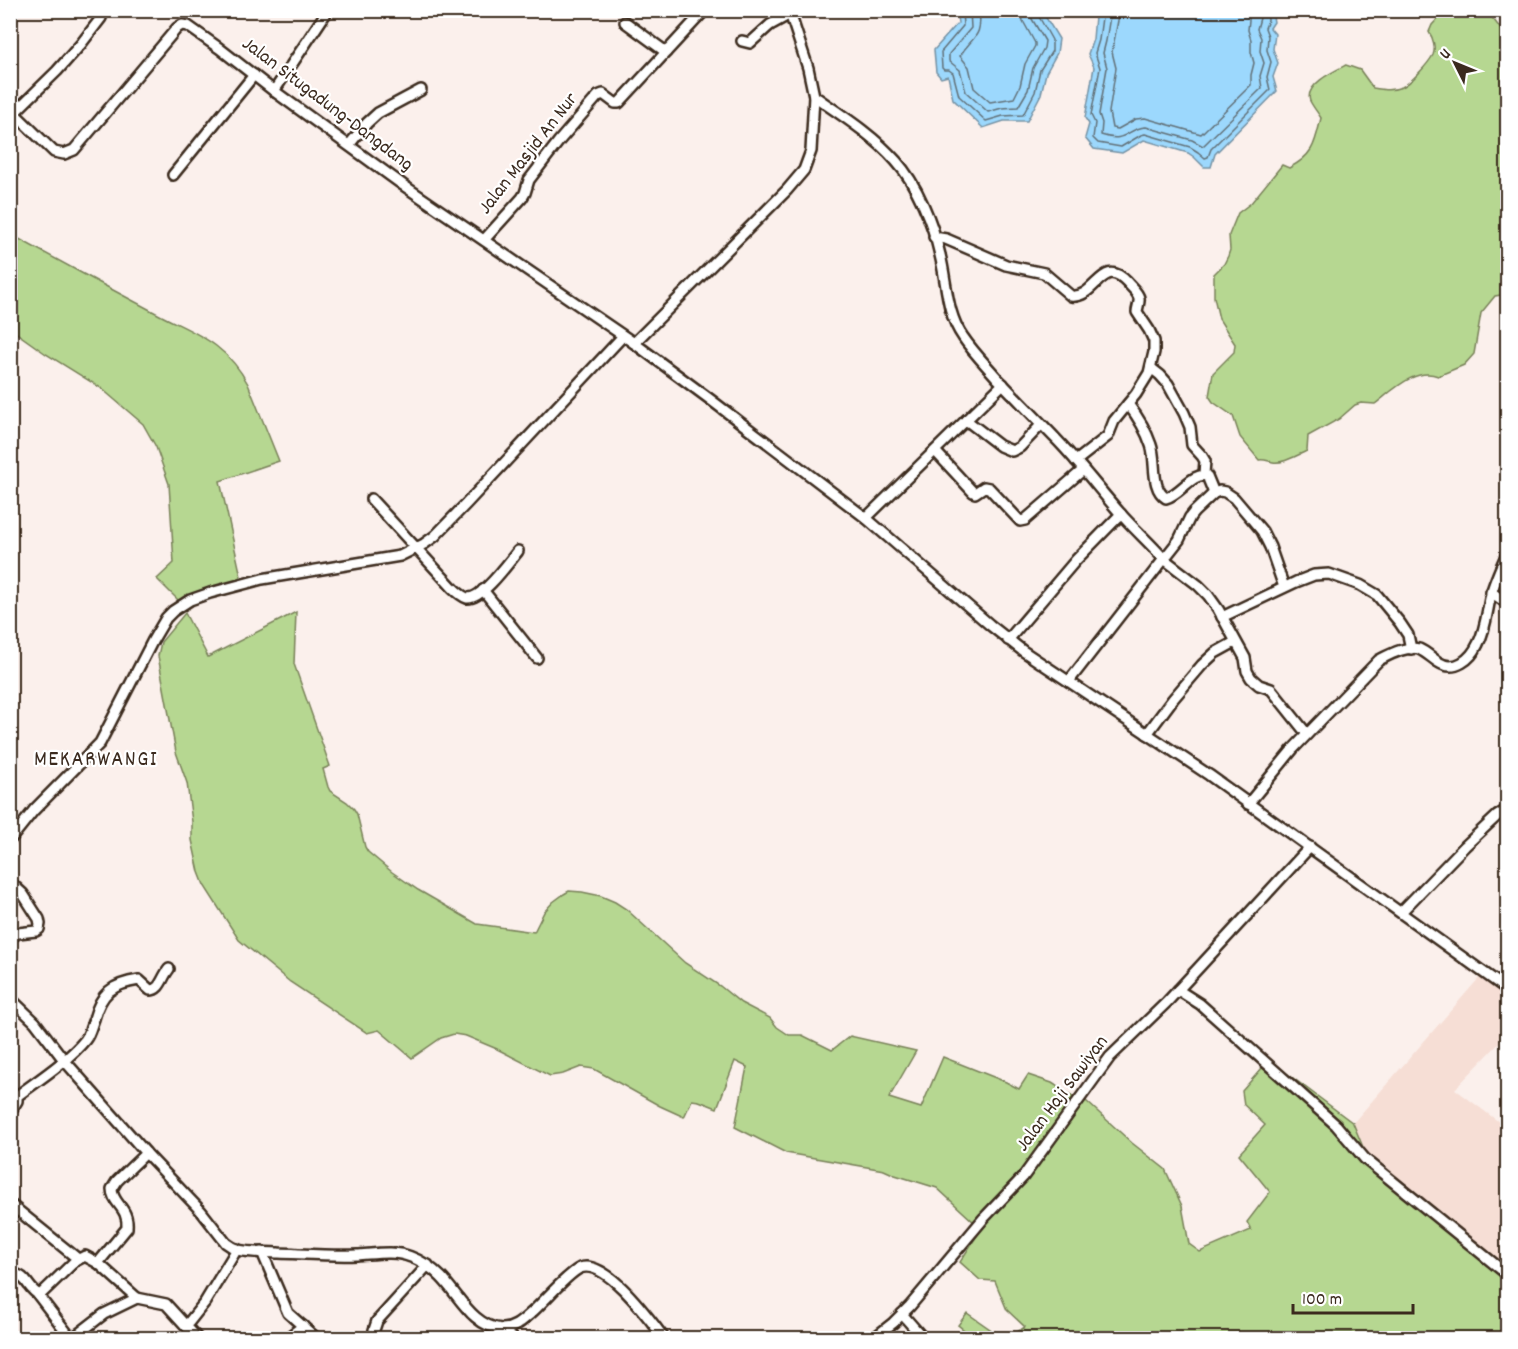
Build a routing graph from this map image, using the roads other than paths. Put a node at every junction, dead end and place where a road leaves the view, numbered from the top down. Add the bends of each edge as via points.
1 (328, 10) edge
2 (705, 10) edge
3 (789, 12) edge
4 (101, 18) dead end
5 (625, 22) dead end
6 (742, 41) dead end
7 (666, 52) junction
8 (254, 75) junction
9 (421, 90) dead end
10 (274, 91) junction
11 (814, 96) junction
12 (12, 111) edge
13 (349, 145) junction
14 (173, 175) dead end
15 (934, 237) junction
16 (484, 240) junction
17 (623, 336) junction
18 (634, 343) junction
19 (1151, 368) junction
20 (1003, 384) junction
21 (1128, 404) junction
22 (966, 420) junction
23 (1041, 425) junction
24 (935, 451) junction
25 (1076, 460) junction
26 (1083, 470) junction
27 (1204, 474) junction
28 (1214, 493) junction
29 (371, 499) dead end
30 (1121, 514) junction
31 (866, 518) junction
32 (416, 549) junction
33 (518, 551) dead end
34 (1508, 551) edge
35 (1164, 560) junction
36 (1284, 587) junction
37 (483, 590) junction
38 (1491, 592) junction
39 (1508, 604) edge
40 (1222, 617) junction
41 (1008, 640) junction
42 (1235, 642) junction
43 (1411, 649) junction
44 (537, 658) dead end
45 (1069, 681) junction
46 (1147, 734) junction
47 (1307, 734) junction
48 (1248, 804) junction
49 (1508, 809) edge
50 (12, 835) edge
51 (1310, 847) junction
52 (10, 882) edge
53 (1401, 912) junction
54 (10, 938) edge
55 (169, 969) dead end
56 (1178, 990) junction
57 (1508, 990) edge
58 (10, 998) edge
59 (64, 1060) junction
60 (14, 1095) edge
61 (10, 1112) edge
62 (146, 1153) junction
63 (10, 1204) edge
64 (237, 1249) junction
65 (262, 1252) junction
66 (78, 1259) junction
67 (98, 1263) junction
68 (428, 1265) junction
69 (10, 1274) edge
70 (1508, 1275) edge
71 (38, 1295) junction
72 (137, 1298) junction
73 (902, 1314) junction
74 (186, 1326) junction
75 (303, 1326) junction
76 (496, 1328) junction
77 (72, 1338) edge
78 (197, 1338) edge
79 (287, 1338) edge
80 (316, 1338) edge
81 (375, 1338) edge
82 (513, 1338) edge
83 (664, 1338) edge
84 (874, 1338) edge
85 (923, 1338) edge

1 - 10 street
2 - 7 street, Jalan Masjid An Nur
3 - 6 street via 750,43
3 - 11 street
4 - 12 street via 57,71
5 - 7 street
7 - 16 street, Jalan Masjid An Nur via 620,103 615,104 603,94 598,96 529,180 522,198
8 - 10 street, Jalan Situgadung-Dangdang
8 - 12 street, Jalan Situgadung-Dangdang via 182,25 74,150 54,152
8 - 14 street
9 - 13 street via 378,113
10 - 13 street, Jalan Situgadung-Dangdang
11 - 15 street via 872,138 896,161 919,197
11 - 18 street via 811,151 804,170
13 - 16 street, Jalan Situgadung-Dangdang
15 - 19 street via 1006,265 1044,273 1071,296 1085,293 1109,273 1118,274 1139,297 1137,312 1154,341
15 - 20 street via 957,327
16 - 17 street, Jalan Situgadung-Dangdang
17 - 18 street, Jalan Situgadung-Dangdang
17 - 32 street via 447,524
18 - 31 street, Jalan Situgadung-Dangdang
19 - 21 street
19 - 27 street via 1166,380 1182,408 1192,444 1205,461
20 - 22 street
20 - 23 street
21 - 25 street via 1107,437
21 - 27 street via 1152,447 1162,496 1171,497
22 - 23 street via 1012,452
22 - 24 street
23 - 25 street
24 - 26 street via 973,492 989,488 1020,521
24 - 31 street
25 - 26 street
26 - 30 street
27 - 28 street
28 - 35 street via 1190,517
28 - 36 street via 1225,492 1234,498 1262,531
29 - 32 street
30 - 35 street
30 - 41 street
31 - 41 street, Jalan Situgadung-Dangdang
32 - 37 street via 461,595 469,598
32 - 50 street via 380,560 262,579 180,605 166,618 153,640 100,743
33 - 37 street
34 - 38 street
35 - 40 street via 1202,588
35 - 45 street
36 - 40 street
36 - 43 street via 1314,575 1329,574 1366,587 1400,623
37 - 44 street
38 - 39 street
38 - 43 street via 1480,641 1462,663 1446,666
40 - 42 street
41 - 45 street, Jalan Situgadung-Dangdang
42 - 46 street via 1202,665
42 - 47 street via 1251,678 1271,689
43 - 47 street via 1379,660
45 - 46 street, Jalan Situgadung-Dangdang
46 - 48 street, Jalan Situgadung-Dangdang
47 - 48 street
48 - 51 street, Jalan Situgadung-Dangdang
49 - 53 street via 1465,846
51 - 53 street, Jalan Situgadung-Dangdang
51 - 56 street, Jalan Haji Sawiyan
52 - 54 street via 23,894 40,924 36,931
53 - 57 street, Jalan Situgadung-Dangdang
55 - 59 street via 153,991 139,980 107,992 86,1039
56 - 70 street via 1200,1004 1336,1125 1365,1159
56 - 73 street, Jalan Haji Sawiyan via 1110,1057 1023,1177
58 - 59 street via 26,1011
59 - 60 street
59 - 62 street
60 - 61 street via 16,1101
62 - 64 street via 201,1211 226,1244
62 - 67 street via 112,1189 128,1223
63 - 66 street
64 - 65 street
64 - 74 street
65 - 68 street via 332,1256 389,1253 408,1255
65 - 75 street via 288,1313
66 - 67 street via 85,1256
66 - 71 street
67 - 72 street
68 - 76 street via 476,1317
68 - 81 street via 377,1320
69 - 71 street via 24,1278
71 - 77 street
72 - 74 street via 166,1304
72 - 77 street via 104,1314
73 - 84 street, Jalan Haji Sawiyan
73 - 85 street
74 - 78 street
75 - 79 street
75 - 80 street
76 - 82 street
76 - 83 street via 513,1327 576,1270 589,1267 603,1272 634,1300

